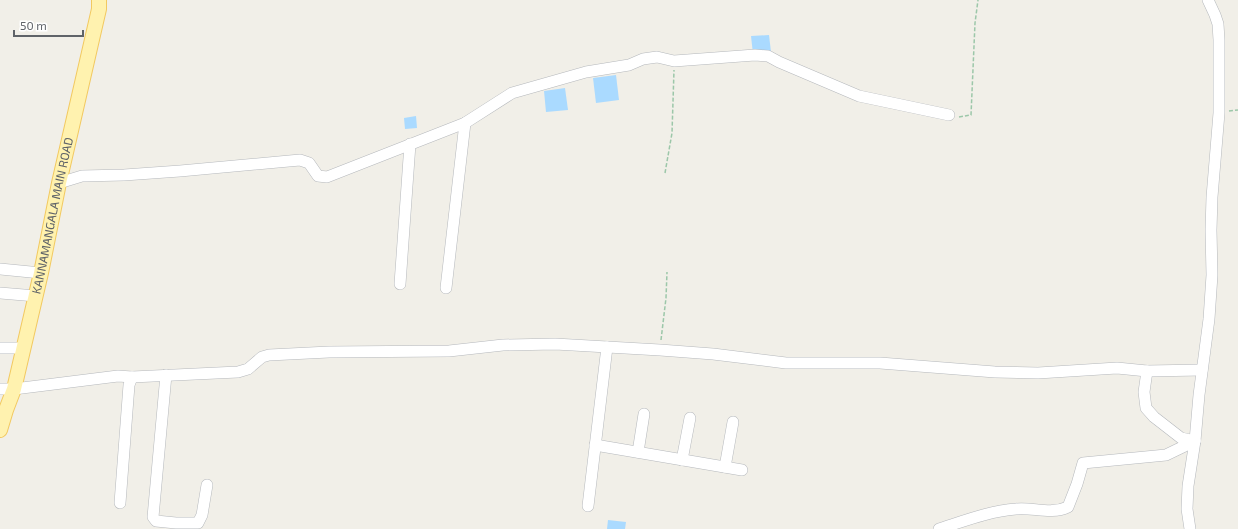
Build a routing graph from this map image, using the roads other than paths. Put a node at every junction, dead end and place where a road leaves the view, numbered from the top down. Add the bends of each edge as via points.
1 (99, 0) edge
2 (1208, 0) edge
3 (950, 115) road end
4 (465, 123) junction
5 (410, 144) junction
6 (59, 183) junction
7 (0, 270) edge
8 (41, 273) junction
9 (400, 284) dead end
10 (446, 288) dead end
11 (0, 293) edge
12 (36, 296) junction
13 (607, 347) junction
14 (0, 348) edge
15 (24, 348) junction
16 (1202, 370) junction
17 (1147, 371) junction
18 (166, 375) junction
19 (132, 377) junction
20 (0, 389) edge
21 (14, 389) junction
22 (644, 414) dead end
23 (690, 418) dead end
24 (732, 422) dead end
25 (0, 430) edge
26 (1195, 441) junction
27 (595, 445) junction
28 (638, 452) junction
29 (682, 460) junction
30 (725, 467) junction
31 (742, 470) dead end
32 (207, 485) dead end
33 (120, 503) dead end
34 (588, 506) dead end
35 (939, 529) edge
36 (1190, 529) edge

1 - 6 main road, KANNAMANGALA MAIN ROAD
2 - 16 street via 1218,24 1219,113 1212,197 1210,312
3 - 4 street via 859,96 768,56 755,55 674,61 657,57 629,65 586,72 512,93
4 - 5 street
4 - 10 street
5 - 6 street via 327,177 318,176 309,163 300,160 180,171 82,176
5 - 9 street
6 - 8 main road, KANNAMANGALA MAIN ROAD
7 - 8 street
8 - 12 main road, KANNAMANGALA MAIN ROAD
11 - 12 street
12 - 15 main road, KANNAMANGALA MAIN ROAD
13 - 17 street via 713,354 786,363 880,363 1038,373 1117,368
13 - 18 street via 510,345 449,351 269,355 262,357 248,369 238,372
13 - 27 street
14 - 15 street
15 - 21 main road, KANNAMANGALA MAIN ROAD
16 - 17 street
16 - 26 street
17 - 26 street via 1144,392 1146,408 1154,418 1181,438
18 - 19 street
18 - 32 street via 154,517 156,521 198,523 202,515
19 - 21 street via 118,376
19 - 33 street
20 - 21 street
21 - 25 main road, KANNAMANGALA MAIN ROAD
22 - 28 street
23 - 29 street
24 - 30 street
26 - 35 street via 1166,455 1083,463 1068,507 1061,510 1018,508 997,511
26 - 36 street via 1187,509
27 - 28 street
27 - 34 street
28 - 29 street
29 - 30 street
30 - 31 street

